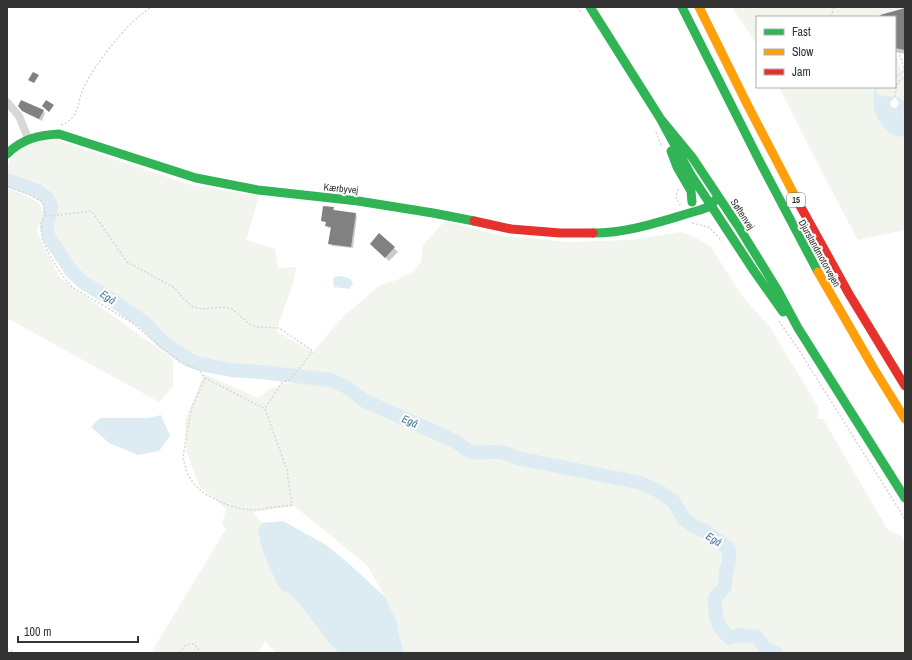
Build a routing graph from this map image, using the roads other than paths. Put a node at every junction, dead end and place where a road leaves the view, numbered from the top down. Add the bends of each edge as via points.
1 (590, 7) edge
2 (682, 7) edge
3 (701, 7) edge
4 (7, 102) edge
5 (660, 118) junction
6 (667, 130) junction
7 (28, 138) junction
8 (7, 154) edge
9 (705, 196) junction
10 (718, 196) junction
11 (692, 202) junction
12 (711, 206) junction
13 (656, 223) junction
14 (798, 328) junction
15 (905, 368) edge
16 (905, 386) edge
17 (889, 394) junction
18 (905, 419) edge
19 (905, 424) edge
20 (905, 498) edge

1 - 5 main road, Søftenvej
2 - 17 main road, Djurslandmotorvejen / 15 via 802,242
3 - 15 main road via 850,280
3 - 16 main road, Djurslandmotorvejen / 15 via 722,55 806,219
4 - 7 street via 19,116
5 - 6 main road, Søftenvej
5 - 10 main road, Søftenvej via 692,155
6 - 9 main road, Søftenvej
6 - 11 main road via 671,153 691,191
7 - 8 main road, Kærbyvej
7 - 13 main road, Kærbyvej via 59,134 196,178 258,190 358,201 433,213 512,229 560,234 607,233
9 - 10 main road
9 - 11 main road
9 - 12 main road, Søftenvej
10 - 12 main road
10 - 14 main road, Søftenvej via 787,304
11 - 13 main road
12 - 13 main road
12 - 14 main road, Søftenvej via 763,284
14 - 20 main road, Søftenvej
17 - 18 main road, Djurslandmotorvejen / 15
17 - 19 main road

